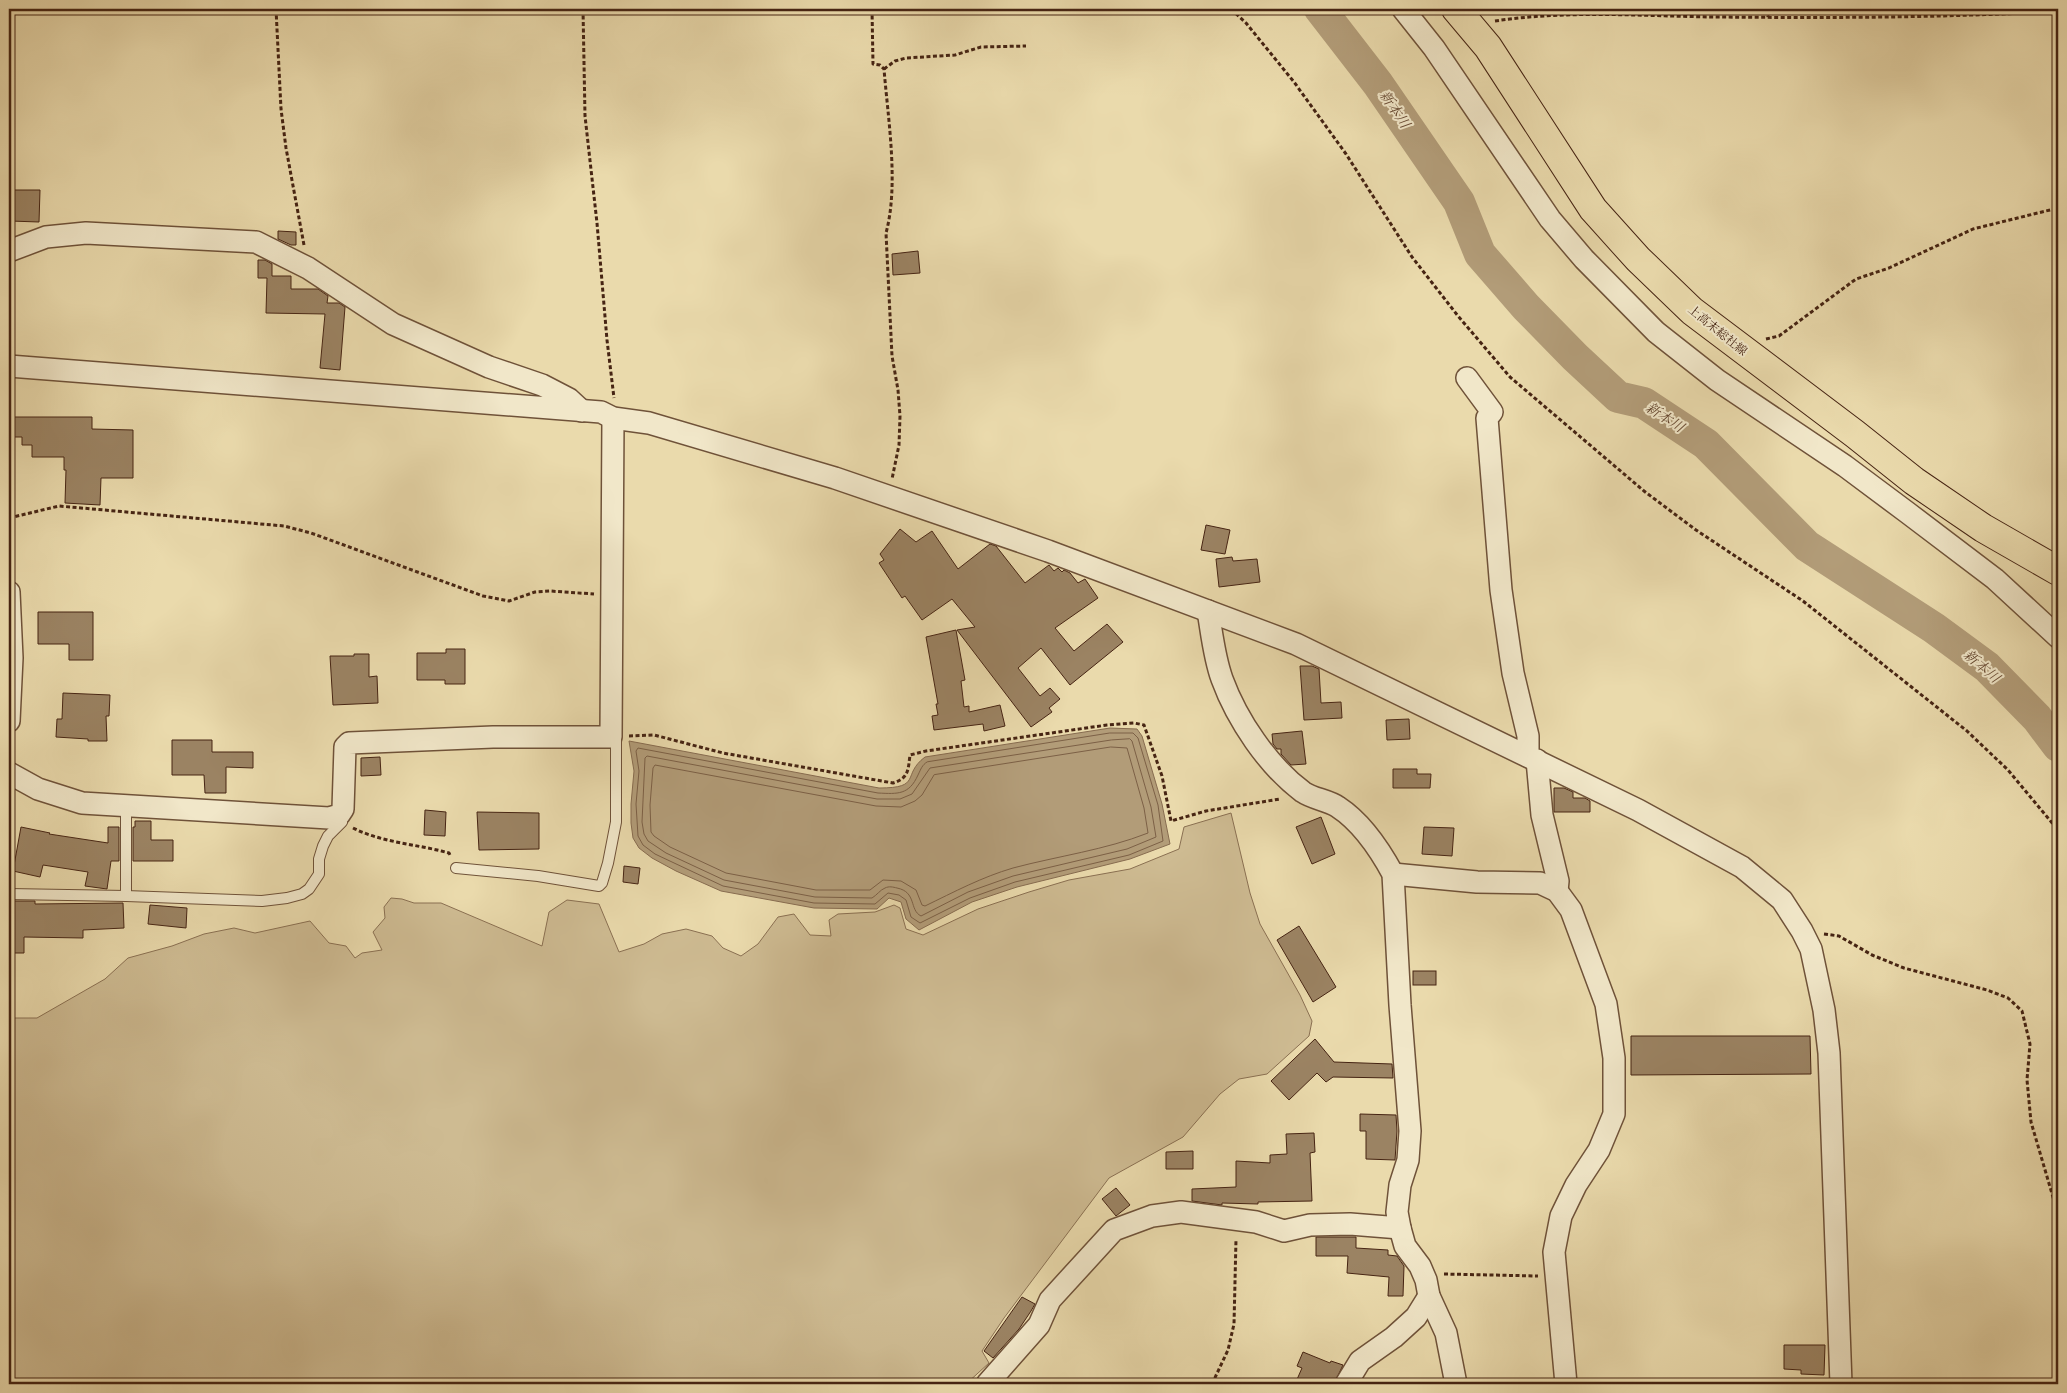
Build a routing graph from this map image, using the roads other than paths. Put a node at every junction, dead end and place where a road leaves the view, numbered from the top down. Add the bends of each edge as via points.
1 (1404, 9) edge
2 (1464, 17) edge
3 (9, 251) edge
4 (9, 366) edge
5 (1467, 378) dead end
6 (582, 411) junction
7 (613, 418) junction
8 (2058, 571) edge
9 (9, 592) edge
10 (1208, 611) junction
11 (2058, 637) edge
12 (10, 658) edge
13 (9, 721) edge
14 (616, 737) road end
15 (1532, 758) junction
16 (9, 773) edge
17 (126, 806) junction
18 (340, 818) junction
19 (456, 868) road end
20 (1393, 874) junction
21 (1557, 891) junction
22 (9, 894) edge
23 (126, 896) junction
24 (1400, 1228) junction
25 (1429, 1296) junction
26 (987, 1384) edge
27 (1346, 1384) edge
28 (1456, 1384) edge
29 (1566, 1384) edge
30 (1841, 1384) edge

1 - 11 street via 1550,219 1584,259 1656,332 1717,380 1837,461 1995,579
2 - 8 main road, 上高末総社線 via 1488,47 1593,209 1638,259 1692,311 1914,481 1983,528
3 - 6 street via 46,237 86,233 256,242 308,268 393,324 489,367 542,385 569,399
4 - 6 street
5 - 15 street via 1492,412 1487,418 1501,590 1512,673
6 - 7 street via 601,412
7 - 10 street via 649,423 835,478 1048,551
7 - 18 street via 611,737 349,743 345,747
9 - 12 street
10 - 15 street via 1305,648
10 - 20 street via 1222,679 1252,738 1276,769 1304,793 1338,806 1361,828 1385,858
12 - 13 street
14 - 19 lane via 616,822 608,863 599,886
15 - 21 street via 1558,881
15 - 30 street via 1638,810 1742,867 1782,900 1811,949 1829,1053
16 - 17 street via 38,789 82,803
17 - 18 street
17 - 23 lane
18 - 23 lane via 323,846 319,874 302,894 262,901
20 - 21 street via 1477,882 1540,883
20 - 24 street via 1410,1132 1408,1160 1400,1185 1397,1212
21 - 29 street via 1571,910 1606,1004 1614,1058 1614,1114 1599,1150 1560,1216 1554,1252
22 - 23 lane
24 - 25 street via 1405,1246 1424,1274
24 - 26 street via 1310,1225 1284,1231 1256,1222 1181,1212 1152,1216 1114,1230 1050,1300 1039,1325
25 - 27 street via 1416,1317 1360,1361
25 - 28 street via 1446,1332

